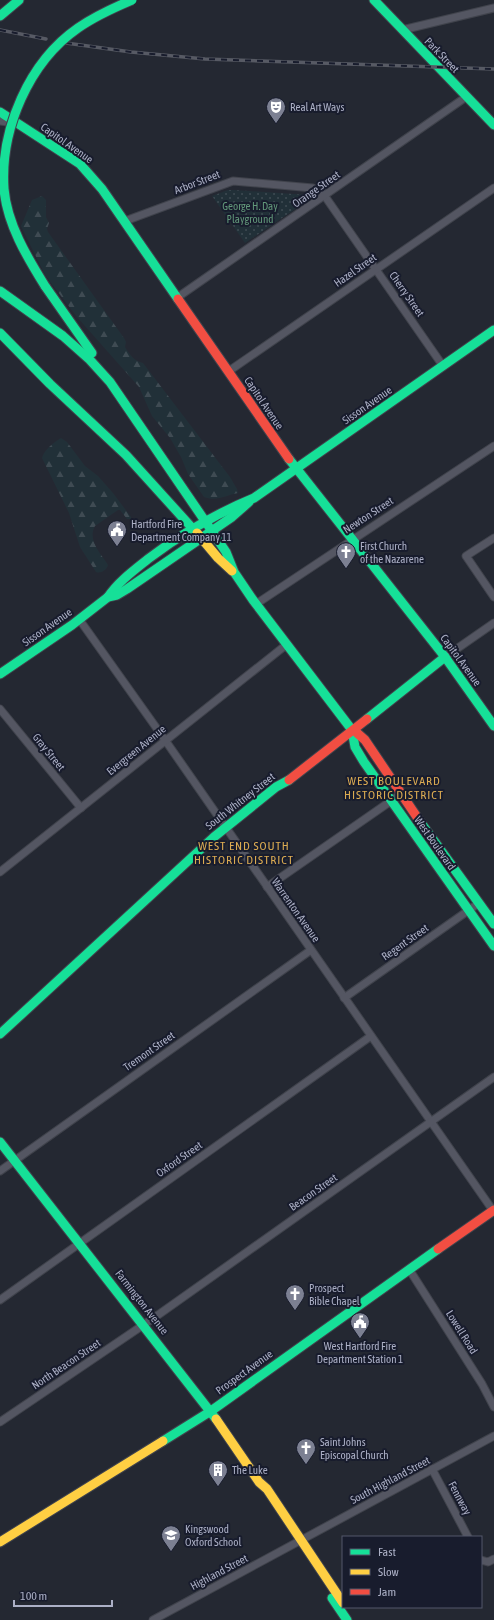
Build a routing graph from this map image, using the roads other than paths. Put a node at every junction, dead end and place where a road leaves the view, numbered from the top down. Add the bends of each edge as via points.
1 (19, 0) edge
2 (132, 0) edge
3 (374, 0) edge
4 (494, 8) edge
5 (0, 16) edge
6 (402, 30) junction
7 (466, 97) junction
8 (0, 112) edge
9 (0, 121) edge
10 (18, 124) junction
11 (494, 125) edge
12 (494, 188) edge
13 (325, 196) junction
14 (125, 221) junction
15 (376, 269) junction
16 (0, 291) edge
17 (178, 297) junction
18 (494, 330) edge
19 (0, 333) edge
20 (0, 344) edge
21 (443, 366) junction
22 (228, 371) junction
23 (110, 382) junction
24 (50, 384) junction
25 (494, 446) edge
26 (296, 468) junction
27 (254, 498) junction
28 (205, 521) junction
29 (193, 529) junction
30 (212, 531) junction
31 (201, 538) junction
32 (494, 538) edge
33 (351, 539) junction
34 (133, 571) junction
35 (234, 572) junction
36 (140, 580) junction
37 (108, 597) junction
38 (494, 597) edge
39 (256, 604) junction
40 (79, 619) junction
41 (494, 623) edge
42 (286, 645) junction
43 (445, 657) junction
44 (0, 674) edge
45 (0, 709) edge
46 (491, 716) edge
47 (494, 726) edge
48 (352, 730) junction
49 (165, 740) junction
50 (401, 794) junction
51 (391, 800) junction
52 (81, 808) junction
53 (225, 827) junction
54 (0, 872) edge
55 (267, 887) junction
56 (479, 903) junction
57 (468, 911) junction
58 (494, 924) edge
59 (494, 946) edge
60 (311, 950) junction
61 (344, 998) junction
62 (0, 1034) edge
63 (371, 1036) junction
64 (494, 1077) edge
65 (430, 1123) junction
66 (0, 1142) edge
67 (14, 1160) junction
68 (0, 1171) edge
69 (494, 1211) edge
70 (80, 1243) junction
71 (409, 1270) junction
72 (0, 1300) edge
73 (144, 1324) junction
74 (494, 1407) edge
75 (211, 1411) junction
76 (0, 1422) edge
77 (494, 1436) edge
78 (432, 1469) junction
79 (467, 1536) edge
80 (0, 1542) edge
81 (298, 1542) junction
82 (494, 1559) edge
83 (482, 1560) edge
84 (342, 1602) edge
85 (347, 1608) edge
86 (153, 1620) edge
87 (347, 1620) edge
88 (354, 1620) edge

1 - 5 main road
2 - 23 main road, bridge via 89,19 61,40 30,75 18,95 10,117 3,158 6,201 22,247 45,286 105,371
3 - 6 main road, Park Street
4 - 6 street
6 - 7 main road, Park Street
7 - 11 main road, Park Street
7 - 13 street, Orange Street
8 - 10 main road, Capitol Avenue
9 - 10 street
10 - 14 main road, Capitol Avenue via 88,172
12 - 15 street, Hazel Street
13 - 14 street, Arbor Street via 319,189 313,188 233,181
13 - 15 street, Cherry Street
13 - 17 street, Orange Street
14 - 17 main road, Capitol Avenue
15 - 21 street, Cherry Street
15 - 22 street, Hazel Street
16 - 23 main road via 70,341
17 - 22 main road, Capitol Avenue
18 - 21 main road, Sisson Avenue
19 - 24 main road
20 - 24 main road via 20,363
21 - 26 main road, Sisson Avenue
22 - 26 main road, Capitol Avenue
23 - 28 main road, West Boulevard
24 - 29 main road, West Boulevard via 126,455
25 - 33 street, Newton Street
26 - 27 main road, Sisson Avenue
26 - 33 main road, Capitol Avenue
27 - 28 main road, Sisson Avenue via 232,506
27 - 30 main road, Sisson Avenue
28 - 29 main road, Sisson Avenue
28 - 30 main road, West Boulevard
29 - 31 main road, West Boulevard
29 - 34 main road, Sisson Avenue
30 - 31 main road, Sisson Avenue
30 - 35 main road, West Boulevard via 226,552
31 - 35 main road, West Boulevard
31 - 36 main road, Sisson Avenue
32 - 38 street via 466,556
33 - 39 street, Newton Street
33 - 43 main road, Capitol Avenue
34 - 36 main road
34 - 37 main road, Sisson Avenue via 112,589
35 - 39 main road, West Boulevard
36 - 37 main road, Sisson Avenue via 117,595
37 - 40 main road, Sisson Avenue
39 - 42 main road, West Boulevard
40 - 44 main road, Sisson Avenue
40 - 49 street, Warrenton Avenue
41 - 43 street, South Whitney Street
42 - 48 main road, West Boulevard
42 - 49 street, Evergreen Avenue
43 - 46 main road, Capitol Avenue
43 - 48 main road, South Whitney Street
45 - 52 street, Gray Street
46 - 47 main road, Capitol Avenue
48 - 50 main road, West Boulevard via 365,740
48 - 51 main road, West Boulevard via 353,744
48 - 53 main road, South Whitney Street
49 - 52 street, Evergreen Avenue
49 - 53 street, Warrenton Avenue
50 - 51 street
50 - 56 main road, West Boulevard
51 - 55 street
51 - 57 main road, West Boulevard
52 - 54 street, Evergreen Avenue
53 - 55 street, Warrenton Avenue
53 - 62 main road, South Whitney Street
55 - 60 street, Warrenton Avenue
56 - 57 street, Regent Street
56 - 58 main road, West Boulevard
57 - 59 main road, West Boulevard
57 - 61 street, Regent Street
60 - 61 street, Warrenton Avenue
60 - 67 street, Tremont Street
61 - 63 street, Warrenton Avenue
63 - 65 street, Warrenton Avenue
63 - 70 street, Oxford Street
64 - 65 street, Beacon Street
65 - 69 street, Warrenton Avenue
65 - 73 street, Beacon Street
66 - 67 main road, Farmington Avenue
67 - 68 street, Tremont Street
67 - 70 main road, Farmington Avenue
69 - 71 main road, Prospect Avenue
70 - 72 street, Oxford Street
70 - 73 main road, Farmington Avenue
71 - 74 street, Lowell Road
71 - 75 main road, Prospect Avenue
73 - 75 main road, Farmington Avenue
73 - 76 street, North Beacon Street
75 - 80 main road, Prospect Avenue
75 - 81 main road, Farmington Avenue via 259,1482 267,1489
77 - 78 street, South Highland Street
78 - 79 street, Fennway
78 - 81 street, South Highland Street
81 - 84 main road, Farmington Avenue
81 - 86 street, Highland Street
81 - 87 main road, Farmington Avenue
82 - 83 street via 488,1562
85 - 88 main road

